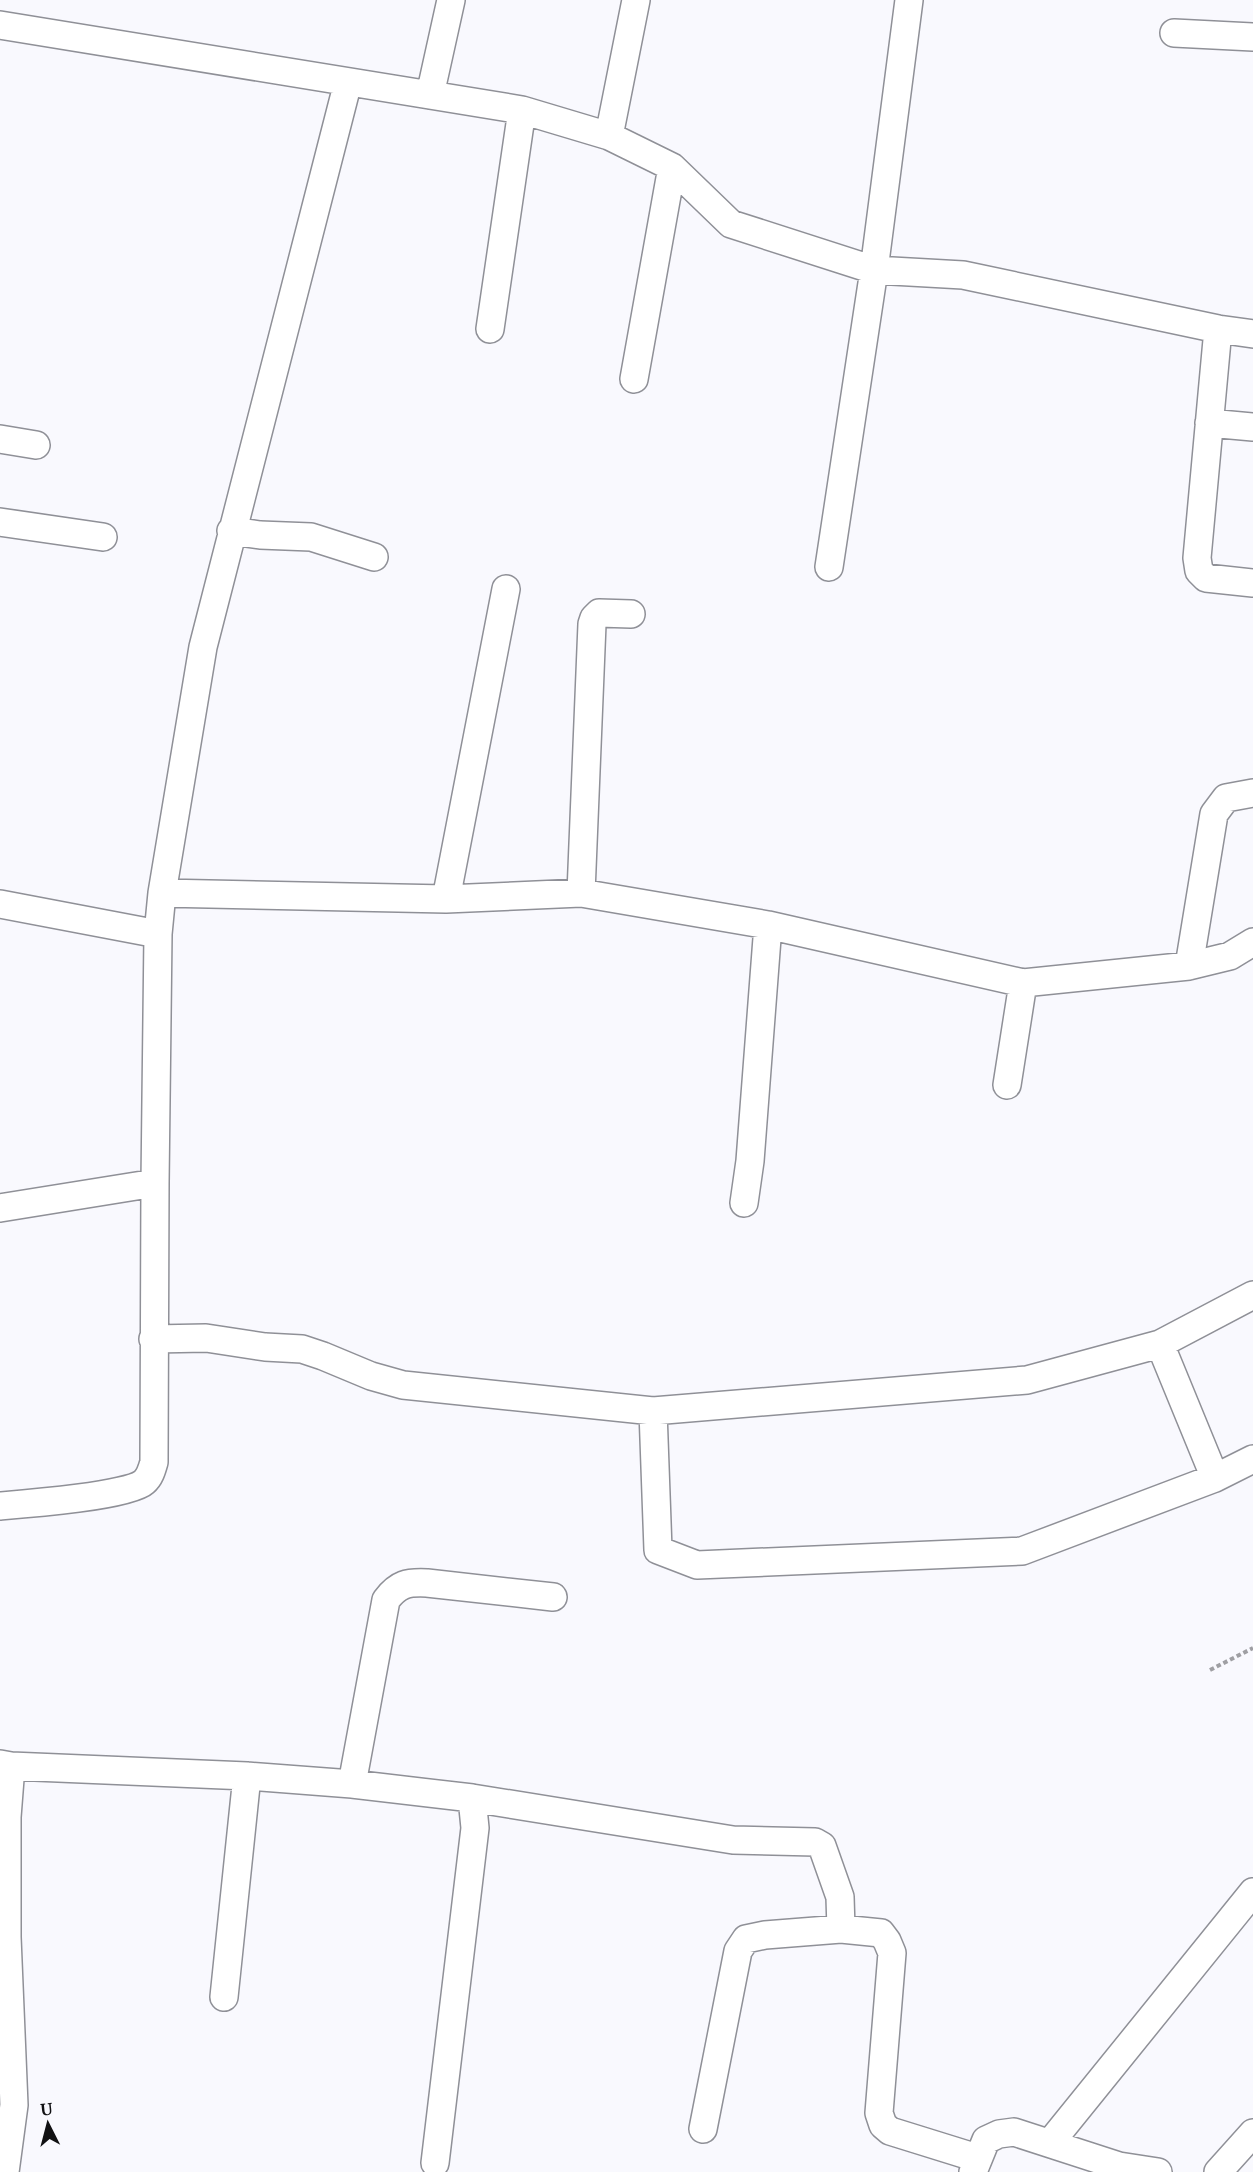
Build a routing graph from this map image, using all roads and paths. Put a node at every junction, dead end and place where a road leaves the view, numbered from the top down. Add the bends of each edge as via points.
1 (451, 0) edge
2 (636, 0) edge
3 (909, 0) edge
4 (0, 25) edge
5 (1174, 33) dead end
6 (1253, 37) edge
7 (348, 82) junction
8 (430, 95) junction
9 (522, 110) junction
10 (609, 136) junction
11 (672, 167) junction
12 (874, 270) junction
13 (490, 329) dead end
14 (1218, 329) junction
15 (1253, 334) edge
16 (634, 379) dead end
17 (1209, 423) junction
18 (1253, 427) edge
19 (0, 439) edge
20 (36, 445) dead end
21 (0, 522) edge
22 (231, 531) junction
23 (103, 537) dead end
24 (374, 556) dead end
25 (829, 567) dead end
26 (1253, 583) edge
27 (506, 589) dead end
28 (631, 614) dead end
29 (1253, 793) edge
30 (162, 893) junction
31 (581, 893) junction
32 (446, 899) junction
33 (0, 904) edge
34 (768, 925) junction
35 (158, 934) junction
36 (1253, 942) edge
37 (1189, 966) junction
38 (1023, 983) junction
39 (1007, 1085) dead end
40 (155, 1183) junction
41 (744, 1203) dead end
42 (0, 1209) edge
43 (1253, 1295) edge
44 (153, 1339) junction
45 (1160, 1344) junction
46 (653, 1412) junction
47 (1253, 1459) edge
48 (1215, 1478) junction
49 (0, 1506) edge
50 (553, 1597) dead end
51 (1253, 1648) edge
52 (1210, 1671) dead end
53 (6, 1765) edge
54 (247, 1776) junction
55 (352, 1784) junction
56 (472, 1797) junction
57 (1253, 1892) edge
58 (841, 1929) junction
59 (224, 1997) dead end
60 (703, 2130) dead end
61 (1253, 2133) edge
62 (1050, 2143) junction
63 (435, 2163) dead end
64 (975, 2165) edge
65 (1119, 2169) edge
66 (5, 2172) edge
67 (1158, 2172) edge
68 (1218, 2172) edge

1 - 8 street
2 - 10 street
3 - 12 street
4 - 7 street
5 - 6 street
7 - 8 street
7 - 22 street
8 - 9 street
9 - 10 street
9 - 13 street
10 - 11 street
11 - 12 street via 731,224
11 - 16 street
12 - 14 street via 963,275
12 - 25 street
14 - 15 street
14 - 17 street
17 - 18 street
17 - 26 street via 1199,571 1206,578
19 - 20 street
21 - 23 street
22 - 24 street via 311,537
22 - 30 street via 202,647
27 - 32 street
28 - 31 street via 599,613 592,624
29 - 37 street via 1226,798 1214,814
30 - 32 street
30 - 35 street
31 - 32 street
31 - 34 street
33 - 35 street
34 - 38 street
34 - 41 street
35 - 40 street
36 - 37 street via 1230,956
37 - 38 street
38 - 39 street
40 - 42 street
40 - 44 street
43 - 45 street
44 - 46 street via 206,1338 302,1349 403,1385
44 - 49 street via 154,1462 143,1483 132,1489
45 - 46 street via 1027,1380
45 - 48 street
46 - 48 street via 658,1550 697,1565 1022,1551
47 - 48 street
50 - 55 street via 427,1583 395,1588 386,1600
51 - 52 path
53 - 54 street
53 - 66 street via 7,1937 14,2105
54 - 55 street
54 - 59 street
55 - 56 street
56 - 58 street via 733,1840 815,1842 828,1858 840,1897
56 - 63 street via 475,1828
57 - 62 street
58 - 60 street via 765,1935 746,1940 738,1951
58 - 64 street via 881,1933 891,1953 879,2113 883,2125
61 - 68 street
62 - 64 street via 1014,2132 999,2134 986,2140
62 - 65 street
65 - 67 street

